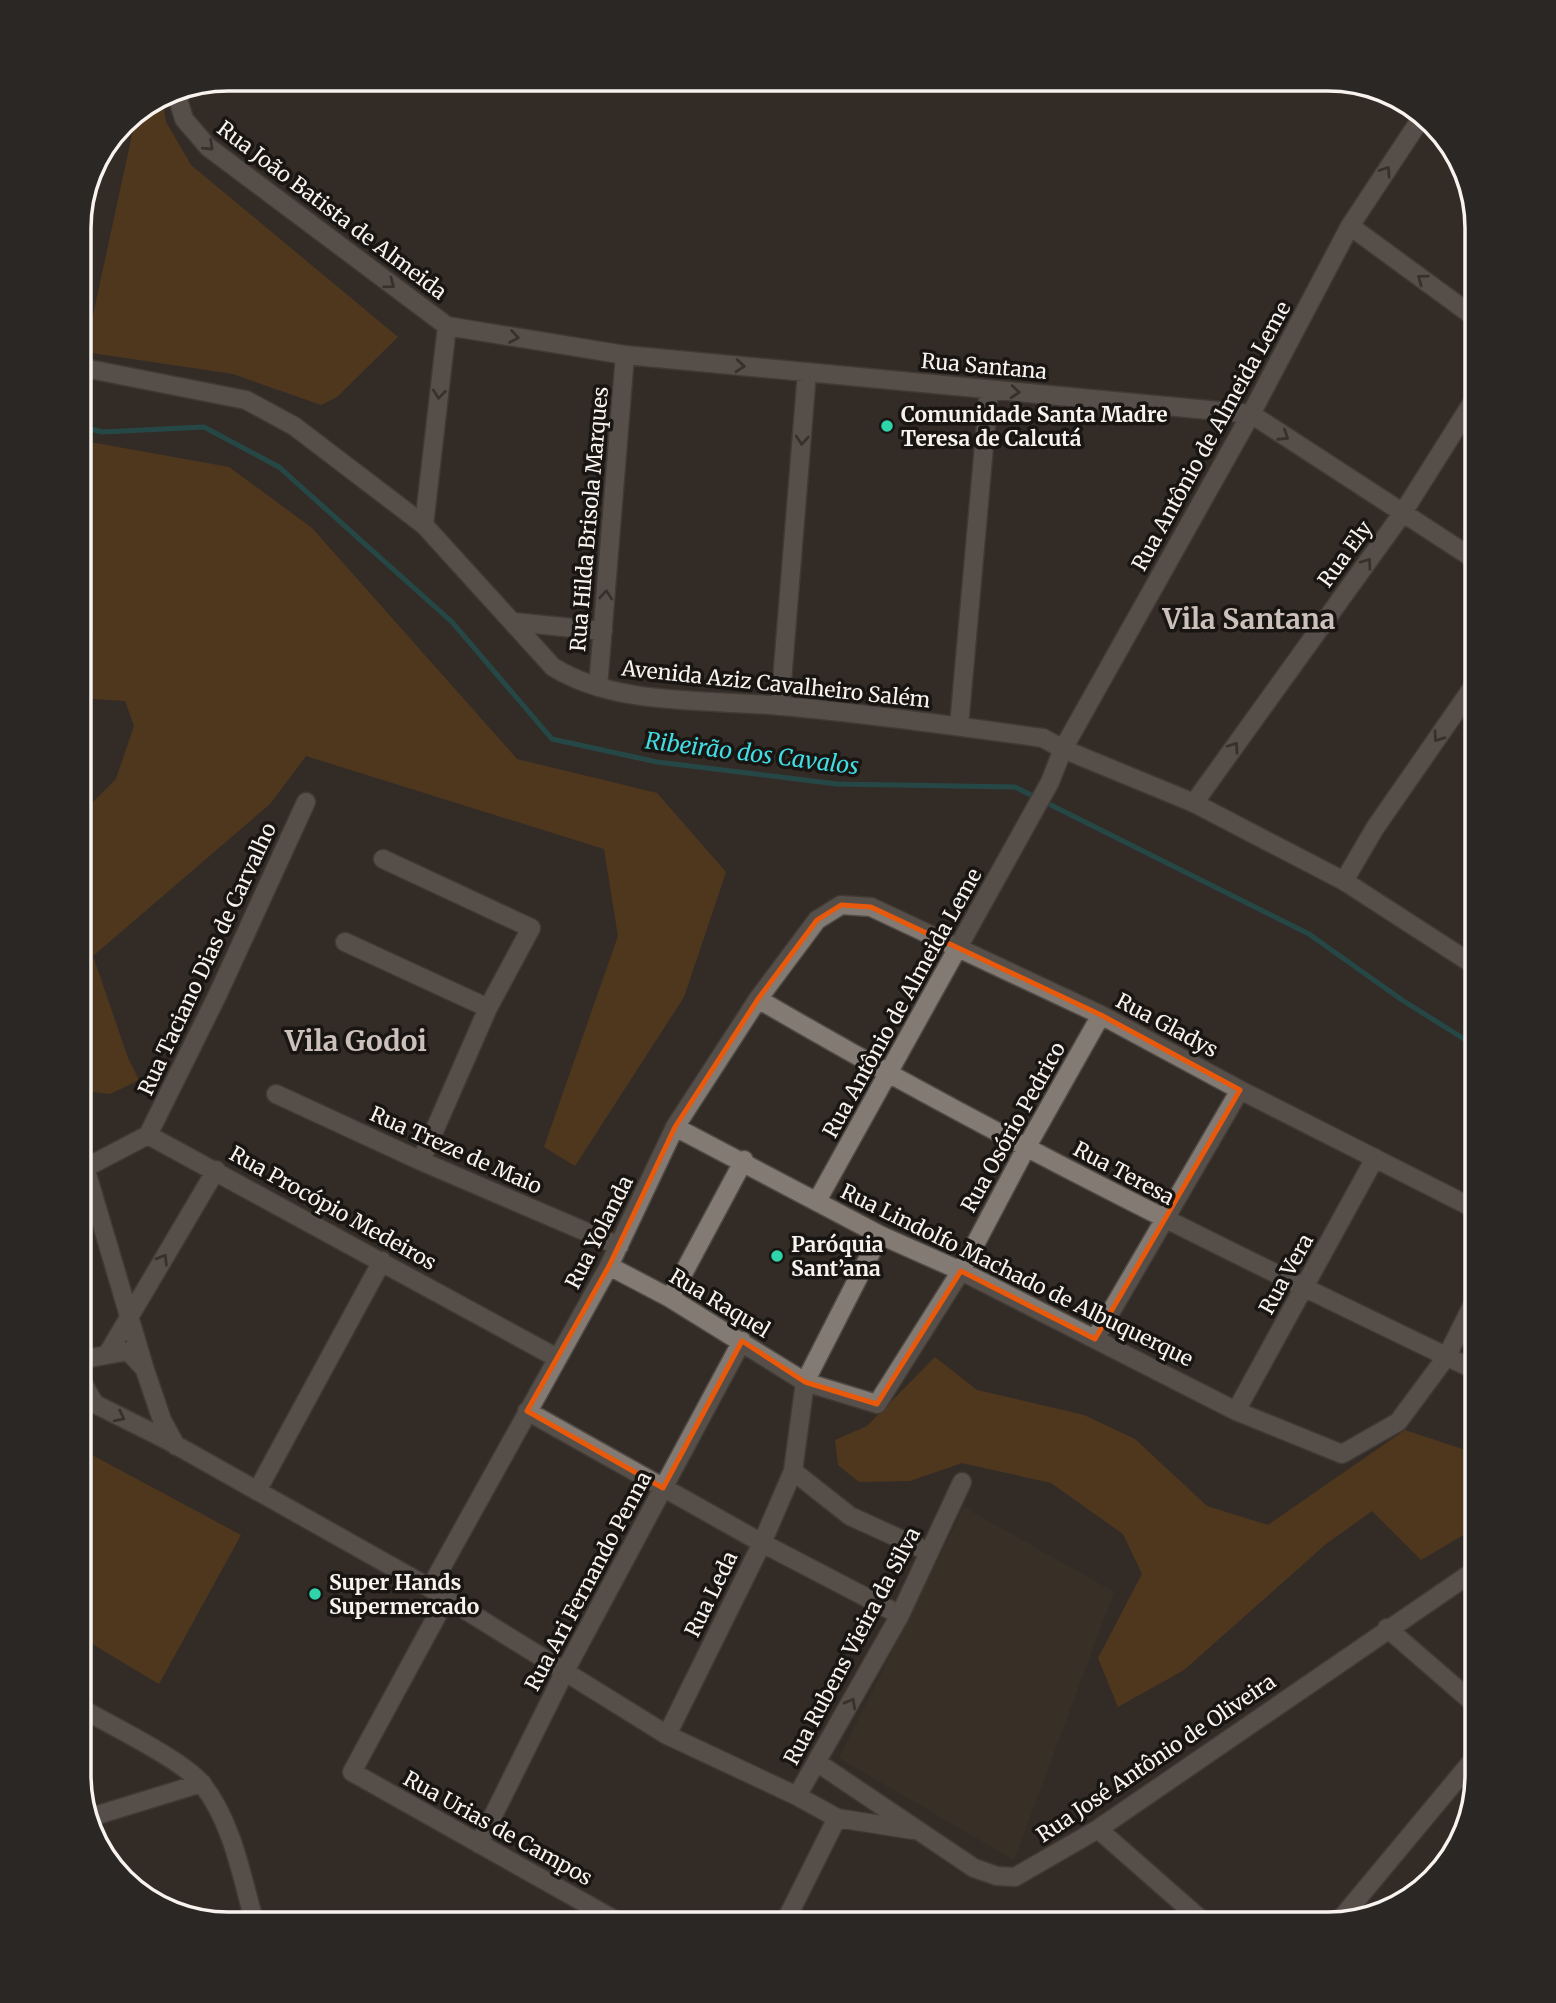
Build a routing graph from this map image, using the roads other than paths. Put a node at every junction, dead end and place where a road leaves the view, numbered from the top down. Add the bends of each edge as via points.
1 (178, 100) edge
2 (1417, 124) edge
3 (1350, 226) junction
4 (1465, 310) edge
5 (447, 326) junction
6 (625, 355) junction
7 (91, 369) edge
8 (807, 372) junction
9 (989, 390) junction
10 (1251, 414) junction
11 (1465, 414) edge
12 (1402, 513) junction
13 (424, 525) junction
14 (1465, 553) edge
15 (514, 622) junction
16 (603, 631) junction
17 (598, 687) junction
18 (1465, 698) edge
19 (780, 706) junction
20 (959, 726) junction
21 (1063, 749) junction
22 (306, 802) dead end
23 (1194, 803) junction
24 (383, 859) dead end
25 (1344, 881) junction
26 (830, 912) joint
27 (345, 942) dead end
28 (959, 948) junction
29 (1465, 959) edge
30 (758, 999) junction
31 (488, 1008) junction
32 (1101, 1015) junction
33 (888, 1075) junction
34 (1240, 1090) junction
35 (276, 1094) dead end
36 (675, 1127) junction
37 (148, 1135) junction
38 (1026, 1148) junction
39 (1375, 1158) junction
40 (744, 1160) junction
41 (421, 1161) junction
42 (91, 1165) edge
43 (216, 1170) junction
44 (91, 1189) edge
45 (817, 1201) junction
46 (1465, 1204) edge
47 (1166, 1222) junction
48 (880, 1235) junction
49 (619, 1246) junction
50 (382, 1261) junction
51 (609, 1266) junction
52 (961, 1271) junction
53 (1305, 1288) junction
54 (670, 1298) junction
55 (128, 1318) junction
56 (1465, 1320) edge
57 (1095, 1339) junction
58 (741, 1341) junction
59 (108, 1353) junction
60 (1447, 1356) junction
61 (91, 1357) edge
62 (557, 1358) junction
63 (1465, 1365) edge
64 (145, 1370) junction
65 (805, 1382) junction
66 (91, 1402) edge
67 (877, 1404) joint
68 (159, 1411) junction
69 (527, 1411) junction
70 (1236, 1411) junction
71 (145, 1429) junction
72 (169, 1442) junction
73 (793, 1471) junction
74 (962, 1482) dead end
75 (663, 1488) junction
76 (257, 1491) junction
77 (762, 1543) junction
78 (929, 1552) junction
79 (1465, 1577) edge
80 (430, 1588) junction
81 (446, 1599) junction
82 (900, 1615) junction
83 (1387, 1628) junction
84 (565, 1671) junction
85 (1465, 1696) edge
86 (91, 1714) edge
87 (667, 1735) junction
88 (818, 1763) junction
89 (1465, 1769) edge
90 (202, 1783) junction
91 (797, 1796) junction
92 (97, 1815) edge
93 (836, 1818) junction
94 (1098, 1829) junction
95 (920, 1831) junction
96 (479, 1844) junction
97 (1348, 1911) edge
98 (252, 1912) edge
99 (601, 1912) edge
100 (790, 1912) edge
101 (1192, 1912) edge

1 -> 5 street, Rua João Batista de Almeida via 184,119 208,147
3 -> 2 street, Rua Antônio de Almeida Leme
4 -> 3 street
3 - 10 street, Rua Antônio de Almeida Leme
5 -> 6 street, Rua Santana
5 -> 13 street
6 -> 8 street, Rua Santana
16 -> 6 street, Rua Hilda Brisola Marques
7 - 13 street, Avenida Aziz Cavalheiro Salém via 246,400 330,450
8 - 9 street, Rua Santana
8 -> 19 street
9 -> 10 street, Rua Santana
9 - 20 street
10 -> 12 street, Rua Santana
10 - 21 street, Rua Antônio de Almeida Leme
11 - 12 street, Rua Ely
12 - 14 street, Rua Santana
23 -> 12 street, Rua Ely
13 - 15 street, Avenida Aziz Cavalheiro Salém
15 - 16 street
15 - 17 street, Avenida Aziz Cavalheiro Salém via 553,667
16 - 17 street, Rua Hilda Brisola Marques
17 - 19 street, Avenida Aziz Cavalheiro Salém via 719,705
18 -> 25 street
19 - 20 street, Avenida Aziz Cavalheiro Salém
20 - 21 street, Avenida Aziz Cavalheiro Salém via 1043,738
21 - 23 street, Avenida Aziz Cavalheiro Salém
21 - 28 street, Rua Antônio de Almeida Leme via 1050,782
22 - 37 street, Rua Taciano Dias de Carvalho
23 - 25 street, Avenida Aziz Cavalheiro Salém
24 - 31 street via 531,928
25 - 29 street, Avenida Aziz Cavalheiro Salém
26 - 28 street, Rua Gladys via 841,905 871,907
26 - 30 street, Rua Yolanda via 817,920
27 - 31 street
28 - 32 street, Rua Gladys
28 - 33 street, Rua Antônio de Almeida Leme
30 - 33 street, Rua Teresa
30 - 36 street, Rua Yolanda
31 - 41 street
32 - 34 street, Rua Gladys
32 - 38 street, Rua Osório Pedrico
33 - 38 street, Rua Teresa
33 - 45 street, Rua Antônio de Almeida Leme
34 - 39 street, Rua Gladys
34 - 47 street
35 - 41 street, Rua Treze de Maio
36 - 40 street, Rua Lindolfo Machado de Albuquerque
36 - 49 street, Rua Yolanda
37 - 42 street
37 - 43 street, Rua Procópio Medeiros
38 - 47 street, Rua Teresa
38 - 52 street, Rua Osório Pedrico
39 - 46 street, Rua Gladys
39 - 53 street, Rua Vera
40 - 45 street, Rua Lindolfo Machado de Albuquerque
40 - 54 street
41 - 49 street, Rua Treze de Maio
43 - 50 street, Rua Procópio Medeiros
55 -> 43 street
44 - 55 street
45 - 48 street, Rua Lindolfo Machado de Albuquerque
47 - 53 street, Rua Teresa
47 - 57 street
48 - 52 street, Rua Lindolfo Machado de Albuquerque
48 - 65 street, Rua Leda
49 - 51 street, Rua Yolanda
50 - 62 street, Rua Procópio Medeiros
50 - 76 street
51 - 54 street, Rua Raquel
51 - 62 street, Rua Yolanda
52 - 57 street, Rua Lindolfo Machado de Albuquerque
52 - 67 street, Rua Osório Pedrico
53 - 60 street, Rua Teresa
53 - 70 street, Rua Vera
54 - 58 street, Rua Raquel
55 - 59 street
55 - 64 street
56 - 60 street
57 - 70 street, Rua Lindolfo Machado de Albuquerque
58 - 65 street, Rua Raquel
58 - 75 street, Rua Ari Fernando Penna
59 - 61 street
59 - 64 street via 128,1351
60 - 63 street, Rua Teresa
60 - 70 street, Rua Lindolfo Machado de Albuquerque via 1398,1422 1342,1454
62 - 69 street, Rua Yolanda
64 - 68 street
65 - 67 street, Rua Raquel
65 - 73 street, Rua Leda
66 -> 71 street
68 - 71 street via 155,1425
68 - 72 street
69 - 75 street
69 - 80 street, Rua Yolanda
71 - 72 street
72 - 76 street
73 - 77 street, Rua Leda
73 - 78 street via 850,1516
74 - 78 street, Rua Rubens Vieira da Silva
75 - 77 street
75 - 84 street, Rua Ari Fernando Penna
76 - 80 street
77 - 82 street
77 - 87 street, Rua Leda
78 - 82 street, Rua Rubens Vieira da Silva
79 - 83 street, Rua José Antônio de Oliveira
80 - 81 street
81 - 84 street
81 - 96 street, Rua Urias de Campos via 352,1772
88 -> 82 street, Rua Rubens Vieira da Silva
83 - 85 street
83 - 94 street, Rua José Antônio de Oliveira
84 - 87 street
84 - 96 street, Rua Ari Fernando Penna
86 - 90 street
87 - 91 street
88 - 91 street, Rua Rubens Vieira da Silva
88 - 95 street, Rua José Antônio de Oliveira
89 - 97 street
90 - 92 street
90 - 98 street via 227,1826
91 - 93 street, Rua Rubens Vieira da Silva
93 - 95 street
93 - 100 street
94 - 95 street, Rua José Antônio de Oliveira via 1015,1877 974,1868
94 - 101 street
96 - 99 street, Rua Urias de Campos

